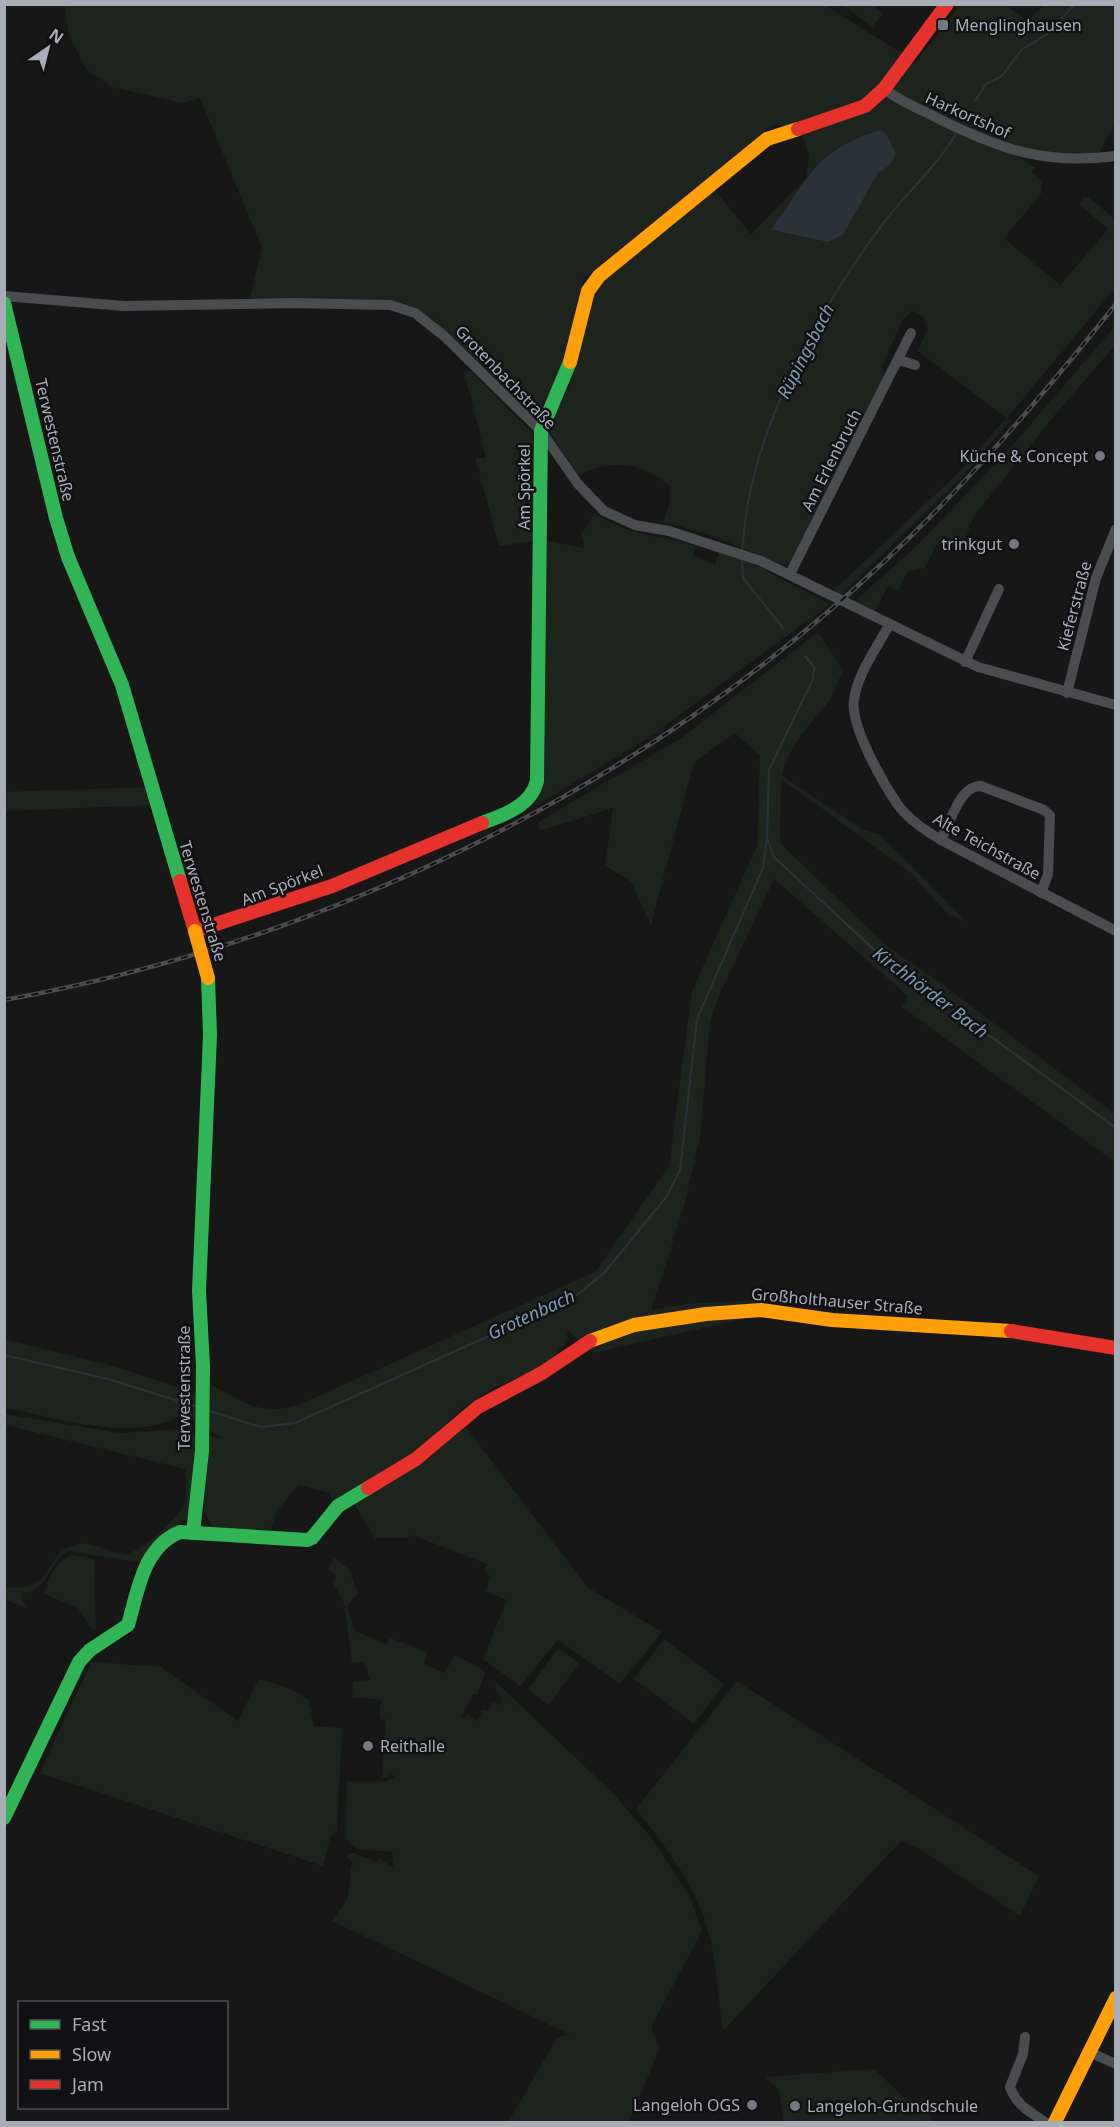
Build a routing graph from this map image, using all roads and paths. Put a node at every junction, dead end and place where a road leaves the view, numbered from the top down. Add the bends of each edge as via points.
1 (947, 4) edge
2 (884, 89) junction
3 (1116, 156) edge
4 (4, 296) edge
5 (4, 303) edge
6 (911, 333) dead end
7 (899, 360) junction
8 (915, 365) dead end
9 (541, 431) junction
10 (1116, 529) edge
11 (790, 574) junction
12 (999, 589) dead end
13 (889, 625) junction
14 (965, 662) junction
15 (1067, 693) junction
16 (1116, 705) edge
17 (940, 840) junction
18 (1041, 893) junction
19 (195, 931) junction
20 (1116, 931) edge
21 (1116, 1348) edge
22 (193, 1533) junction
23 (4, 1818) edge
24 (1116, 1998) edge
25 (1025, 2037) dead end
26 (1089, 2052) junction
27 (1116, 2064) edge
28 (1045, 2122) edge
29 (1055, 2122) edge

1 - 2 street, Am Spörkel
2 - 3 street, Harkortshof via 1010,150 1036,157
2 - 9 street, Am Spörkel via 865,105 768,139 599,276 588,291 568,372
4 - 9 street, Grotenbachstraße via 124,306 293,303 402,308 427,321 444,336
5 - 19 street, Terwestenstraße via 59,528 122,685
6 - 7 street, Am Erlenbruch
7 - 8 street
7 - 11 street, Am Erlenbruch
9 - 11 street, Grotenbachstraße via 578,484 604,511 635,525 732,550
9 - 19 street, Am Spörkel via 539,761 538,782 531,795 517,806 437,842 246,917
10 - 15 street, Kieferstraße via 1107,543 1096,578
11 - 13 street, Grotenbachstraße
12 - 14 street
13 - 14 street, Grotenbachstraße
13 - 17 street, Alte Teichstraße via 856,690 855,719 898,805
14 - 15 street, Grotenbachstraße
15 - 16 street, Grotenbachstraße
17 - 18 street, Alte Teichstraße
17 - 18 street via 973,786 1044,810 1050,819 1048,874
18 - 20 street, Alte Teichstraße
19 - 22 street, Terwestenstraße, bridge via 208,978 210,1035 199,1291 200,1479
21 - 22 street, Großholthauser Straße via 1004,1330 832,1320 761,1310 634,1325 588,1342 542,1373 478,1407 416,1459 336,1507 312,1538
22 - 23 street, Großholthauser Straße via 173,1534 151,1556 141,1572 124,1631 82,1657
24 - 26 street
25 - 28 street via 1010,2087 1014,2099
26 - 27 street
26 - 29 street

